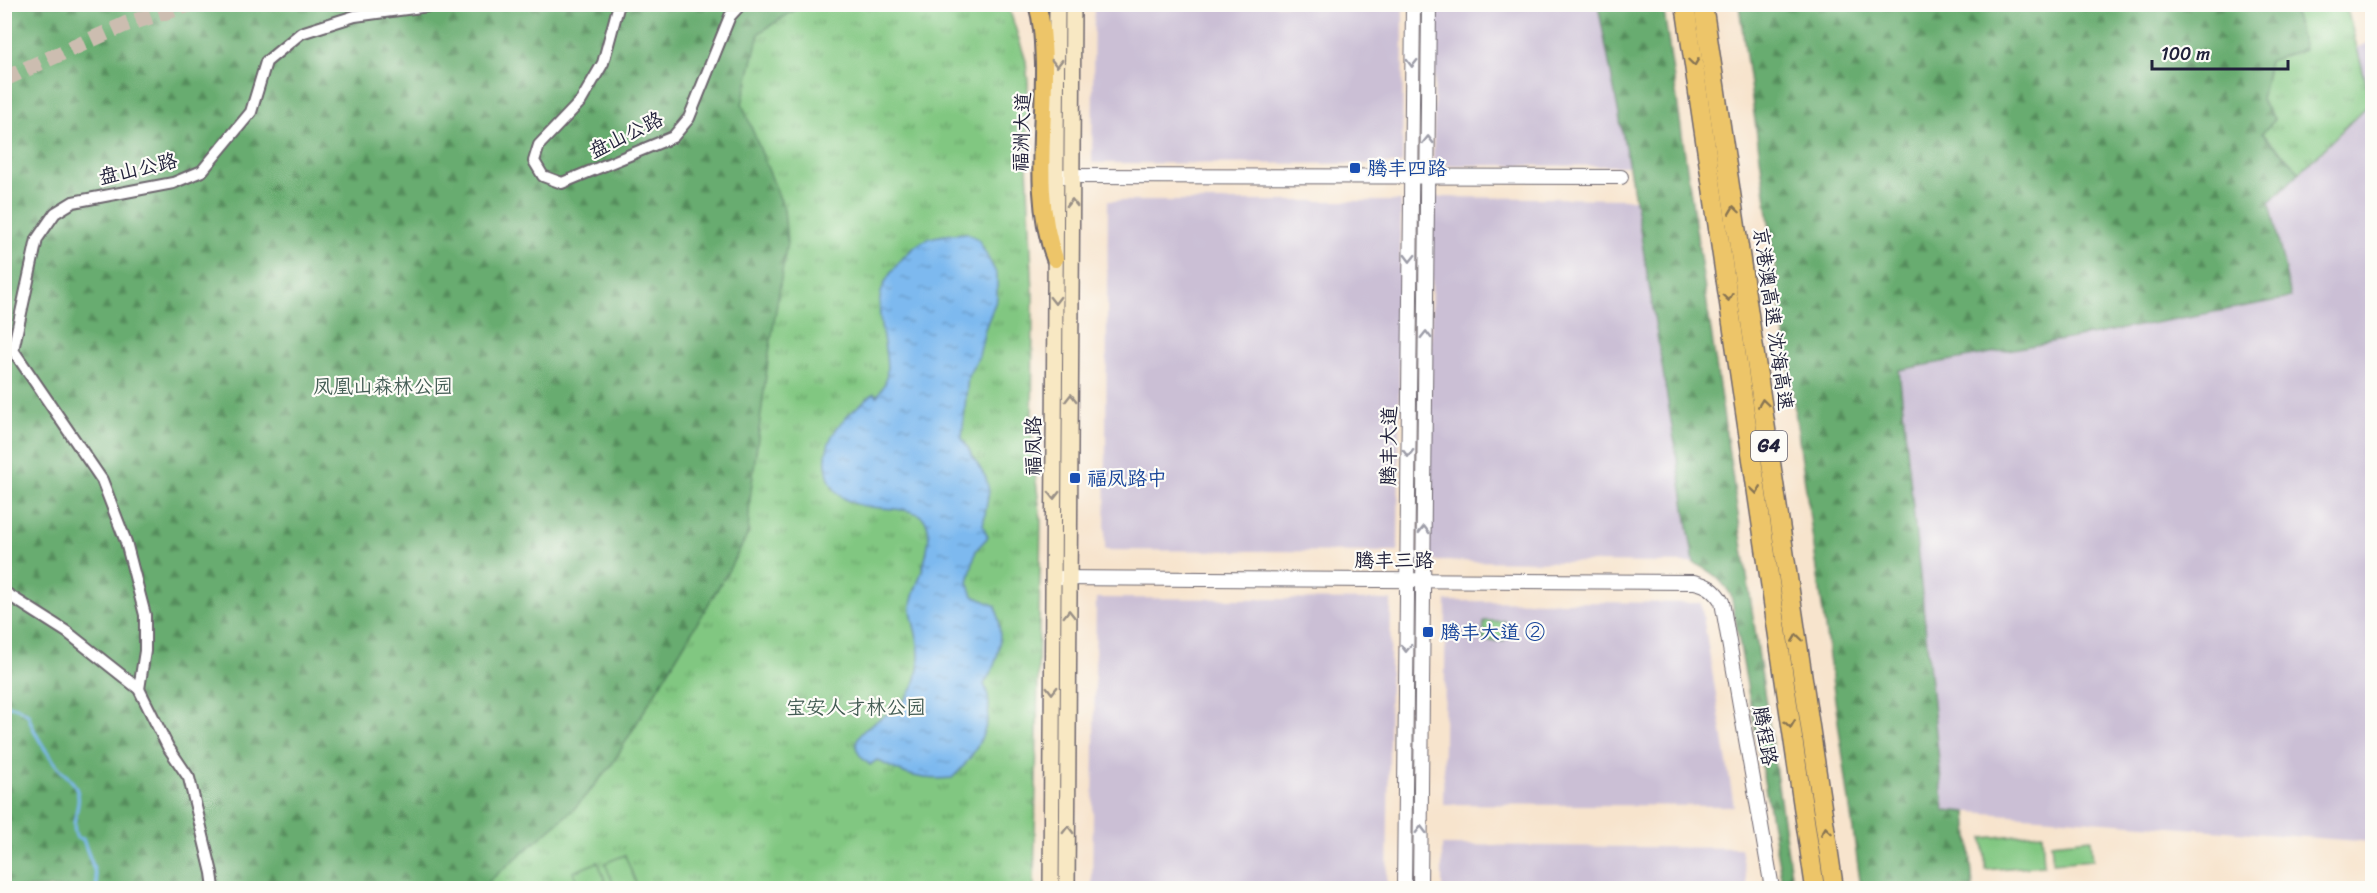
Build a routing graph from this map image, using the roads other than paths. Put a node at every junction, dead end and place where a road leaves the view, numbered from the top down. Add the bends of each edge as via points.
1 (443, 4) edge
2 (619, 4) edge
3 (741, 4) edge
4 (1037, 4) edge
5 (1057, 4) edge
6 (1074, 4) edge
7 (1413, 4) edge
8 (1429, 4) edge
9 (1685, 4) edge
10 (1703, 4) edge
11 (1056, 176) junction
12 (1072, 176) junction
13 (1427, 176) junction
14 (1411, 177) junction
15 (1621, 177) dead end
16 (1055, 259) junction
17 (4, 342) edge
18 (14, 350) junction
19 (1054, 421) junction
20 (1070, 421) junction
21 (1053, 578) junction
22 (1069, 578) junction
23 (1407, 580) junction
24 (1423, 580) junction
25 (1716, 591) joint
26 (4, 592) edge
27 (140, 689) junction
28 (214, 888) edge
29 (1051, 888) edge
30 (1067, 888) edge
31 (1404, 888) edge
32 (1420, 888) edge
33 (1772, 888) edge
34 (1815, 888) edge
35 (1834, 888) edge

1 - 18 street, 盘山公路 via 355,16 301,33 266,62 251,112 202,171 173,183 73,202 55,213 37,239
2 - 3 street, 盘山公路 via 603,63 581,101 539,144 534,161 543,176 562,183 673,136 689,118 730,16
4 - 16 main road, 福洲大道 via 1043,30 1045,105 1041,183 1048,240
5 -> 11 main road, 福凤路
6 - 12 main road, 福凤路
7 -> 14 street, 腾丰大道
13 -> 8 street, 腾丰大道
9 -> 34 highway, 京港澳高速 沈海高速 / G4
35 -> 10 highway, 京港澳高速 沈海高速 / G4
11 - 12 street
11 - 16 main road, 福凤路
12 - 14 street
20 -> 12 main road, 福凤路
13 - 14 street
13 - 15 street
24 -> 13 street, 腾丰大道
14 -> 23 street, 腾丰大道
16 -> 19 main road, 福凤路
17 - 18 street
18 - 27 street via 102,480 126,542 145,615
19 - 20 main road
19 -> 21 main road, 福凤路
20 - 22 main road, 福凤路
21 - 22 street, 腾丰三路
21 -> 29 main road, 福凤路
22 - 23 street, 腾丰三路
30 -> 22 main road, 福凤路
23 - 24 street, 腾丰三路
23 -> 31 street, 腾丰大道
24 - 25 street, 腾丰三路 via 1695,582
32 -> 24 street, 腾丰大道
25 - 33 street, 腾程路 via 1722,602
26 - 27 street via 67,632
27 - 28 street via 168,747 189,778

